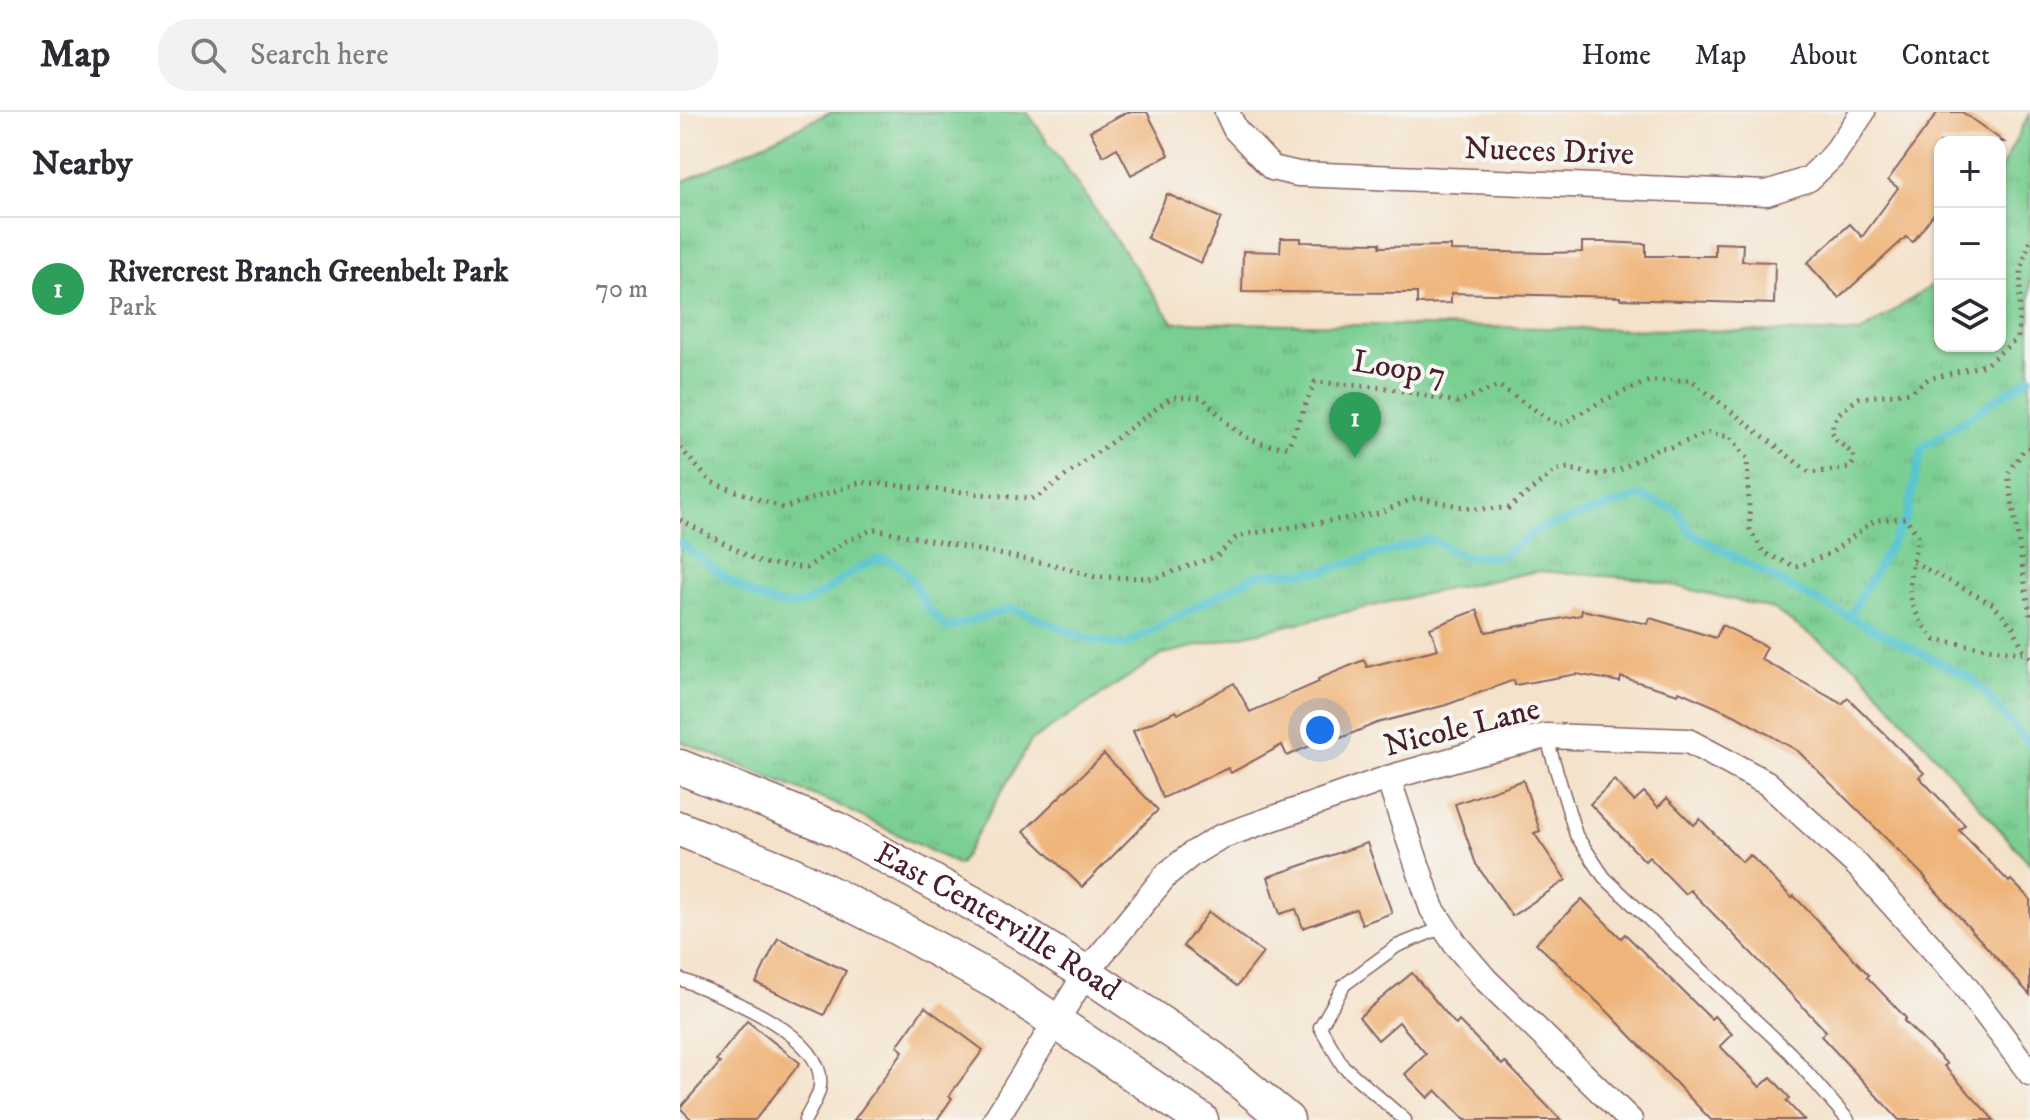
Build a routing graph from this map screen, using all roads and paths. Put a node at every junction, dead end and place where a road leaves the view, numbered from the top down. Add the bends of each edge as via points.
1 (1227, 112) edge
2 (1863, 112) edge
3 (2030, 238) edge
4 (680, 448) edge
5 (2030, 448) edge
6 (680, 520) edge
7 (1913, 562) junction
8 (2030, 615) edge
9 (2028, 656) edge
10 (1546, 736) junction
11 (680, 767) edge
12 (1388, 778) junction
13 (680, 829) edge
14 (1444, 927) junction
15 (1086, 973) junction
16 (680, 979) edge
17 (1055, 1021) junction
18 (2030, 1073) edge
19 (805, 1120) edge
20 (995, 1120) edge
21 (1201, 1120) edge
22 (1287, 1120) edge
23 (1405, 1120) edge
24 (1630, 1120) edge
25 (1848, 1120) edge

1 - 2 street, Nueces Drive via 1235,129 1272,168 1298,174 1767,193 1809,179 1833,156
3 - 4 path, Loop 7 via 2021,271 2018,338 1985,365 1928,379 1911,392 1859,398 1838,414 1831,430 1853,454 1850,468 1810,473 1691,380 1649,381 1559,426 1499,386 1457,402 1315,382 1288,447 1237,434 1202,397 1172,397 1031,499 862,482 783,508 711,482
5 - 8 path via 2008,474
6 - 7 path via 762,563 806,568 874,529 1095,577 1155,578 1217,556 1248,534 1379,513 1417,497 1472,509 1509,508 1556,470 1594,475 1618,471 1658,448 1708,433 1731,437 1747,459 1750,530 1764,553 1796,567 1831,553 1875,520 1906,518 1918,536
7 - 9 path via 1993,604
7 - 9 path via 1908,591 1916,617 1935,640
10 - 12 street, Nicole Lane
10 - 18 street, Nicole Lane via 1688,741 1767,783 1868,876 1959,978
10 - 25 lane via 1576,835 1604,877 1790,1053
11 - 15 main road, East Centerville Road via 836,829 983,909
12 - 14 street via 1432,909
12 - 15 street, Nicole Lane via 1220,837 1192,854 1167,874
13 - 17 main road, East Centerville Road via 848,902 1003,986
14 - 23 lane via 1397,946 1344,985 1320,1027 1343,1066
14 - 24 street via 1486,980
15 - 17 street, Nicole Lane
15 - 22 main road, East Centerville Road via 1212,1058
16 - 19 lane via 743,1004 798,1041 818,1063 820,1087
17 - 20 street, Nicole Lane
17 - 21 main road, East Centerville Road

